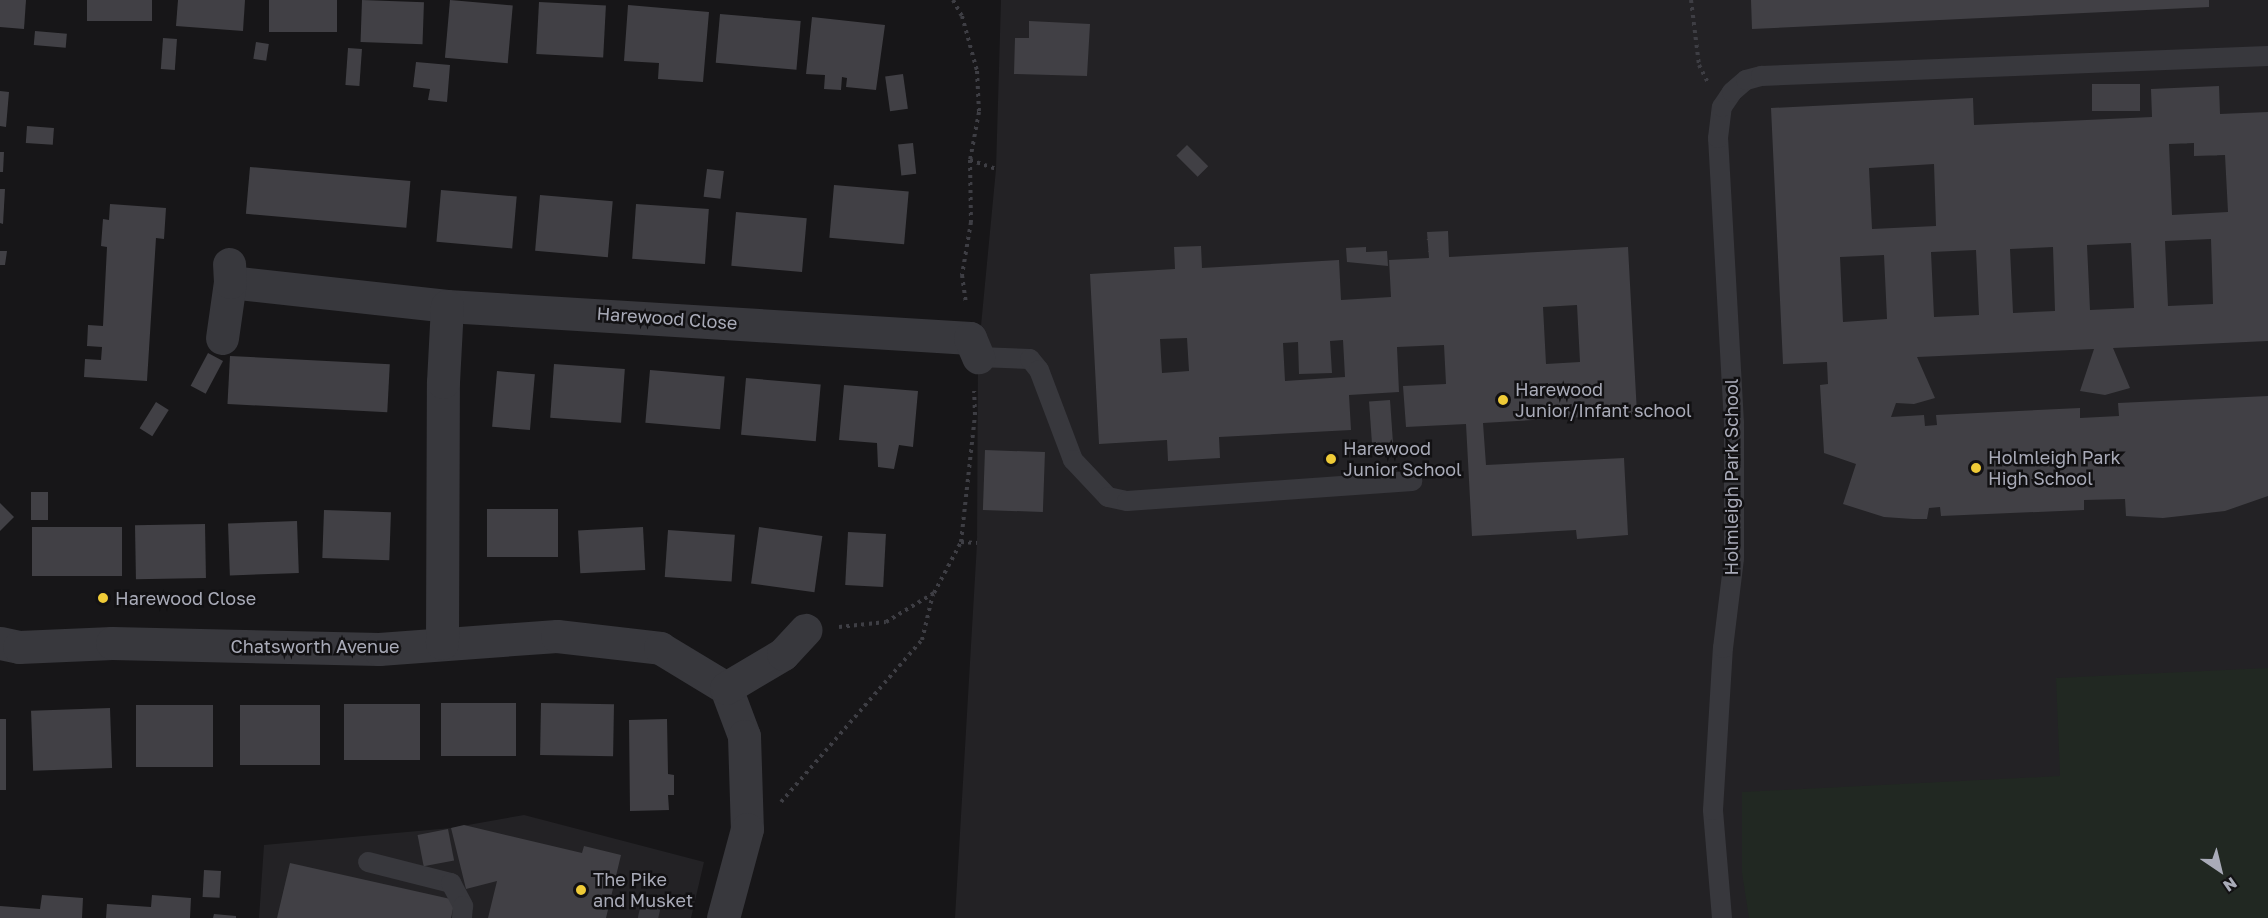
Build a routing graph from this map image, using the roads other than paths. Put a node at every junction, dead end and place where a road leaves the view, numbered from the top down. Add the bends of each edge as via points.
1 (2268, 56) edge
2 (447, 306) junction
3 (222, 338) dead end
4 (974, 348) joint
5 (1412, 482) dead end
6 (805, 630) road end
7 (0, 643) edge
8 (442, 643) junction
9 (726, 688) junction
10 (368, 862) dead end
11 (462, 918) edge
12 (723, 918) edge
13 (1722, 918) edge

1 - 13 lane, Holmleigh Park School via 1761,76 1732,92 1722,107 1718,138 1734,423 1734,558 1723,648 1713,810
2 - 3 street, Harewood Close via 230,273
2 - 4 street, Harewood Close via 888,317
2 - 8 street
4 - 5 lane via 1030,359 1039,370 1073,460 1108,497 1127,501
6 - 9 street via 783,654
7 - 8 street, Chatsworth Avenue via 19,647 112,643 379,649
8 - 9 street, Chatsworth Avenue via 557,636 660,648
9 - 12 street via 744,736 747,829
10 - 11 lane via 451,883 463,906

